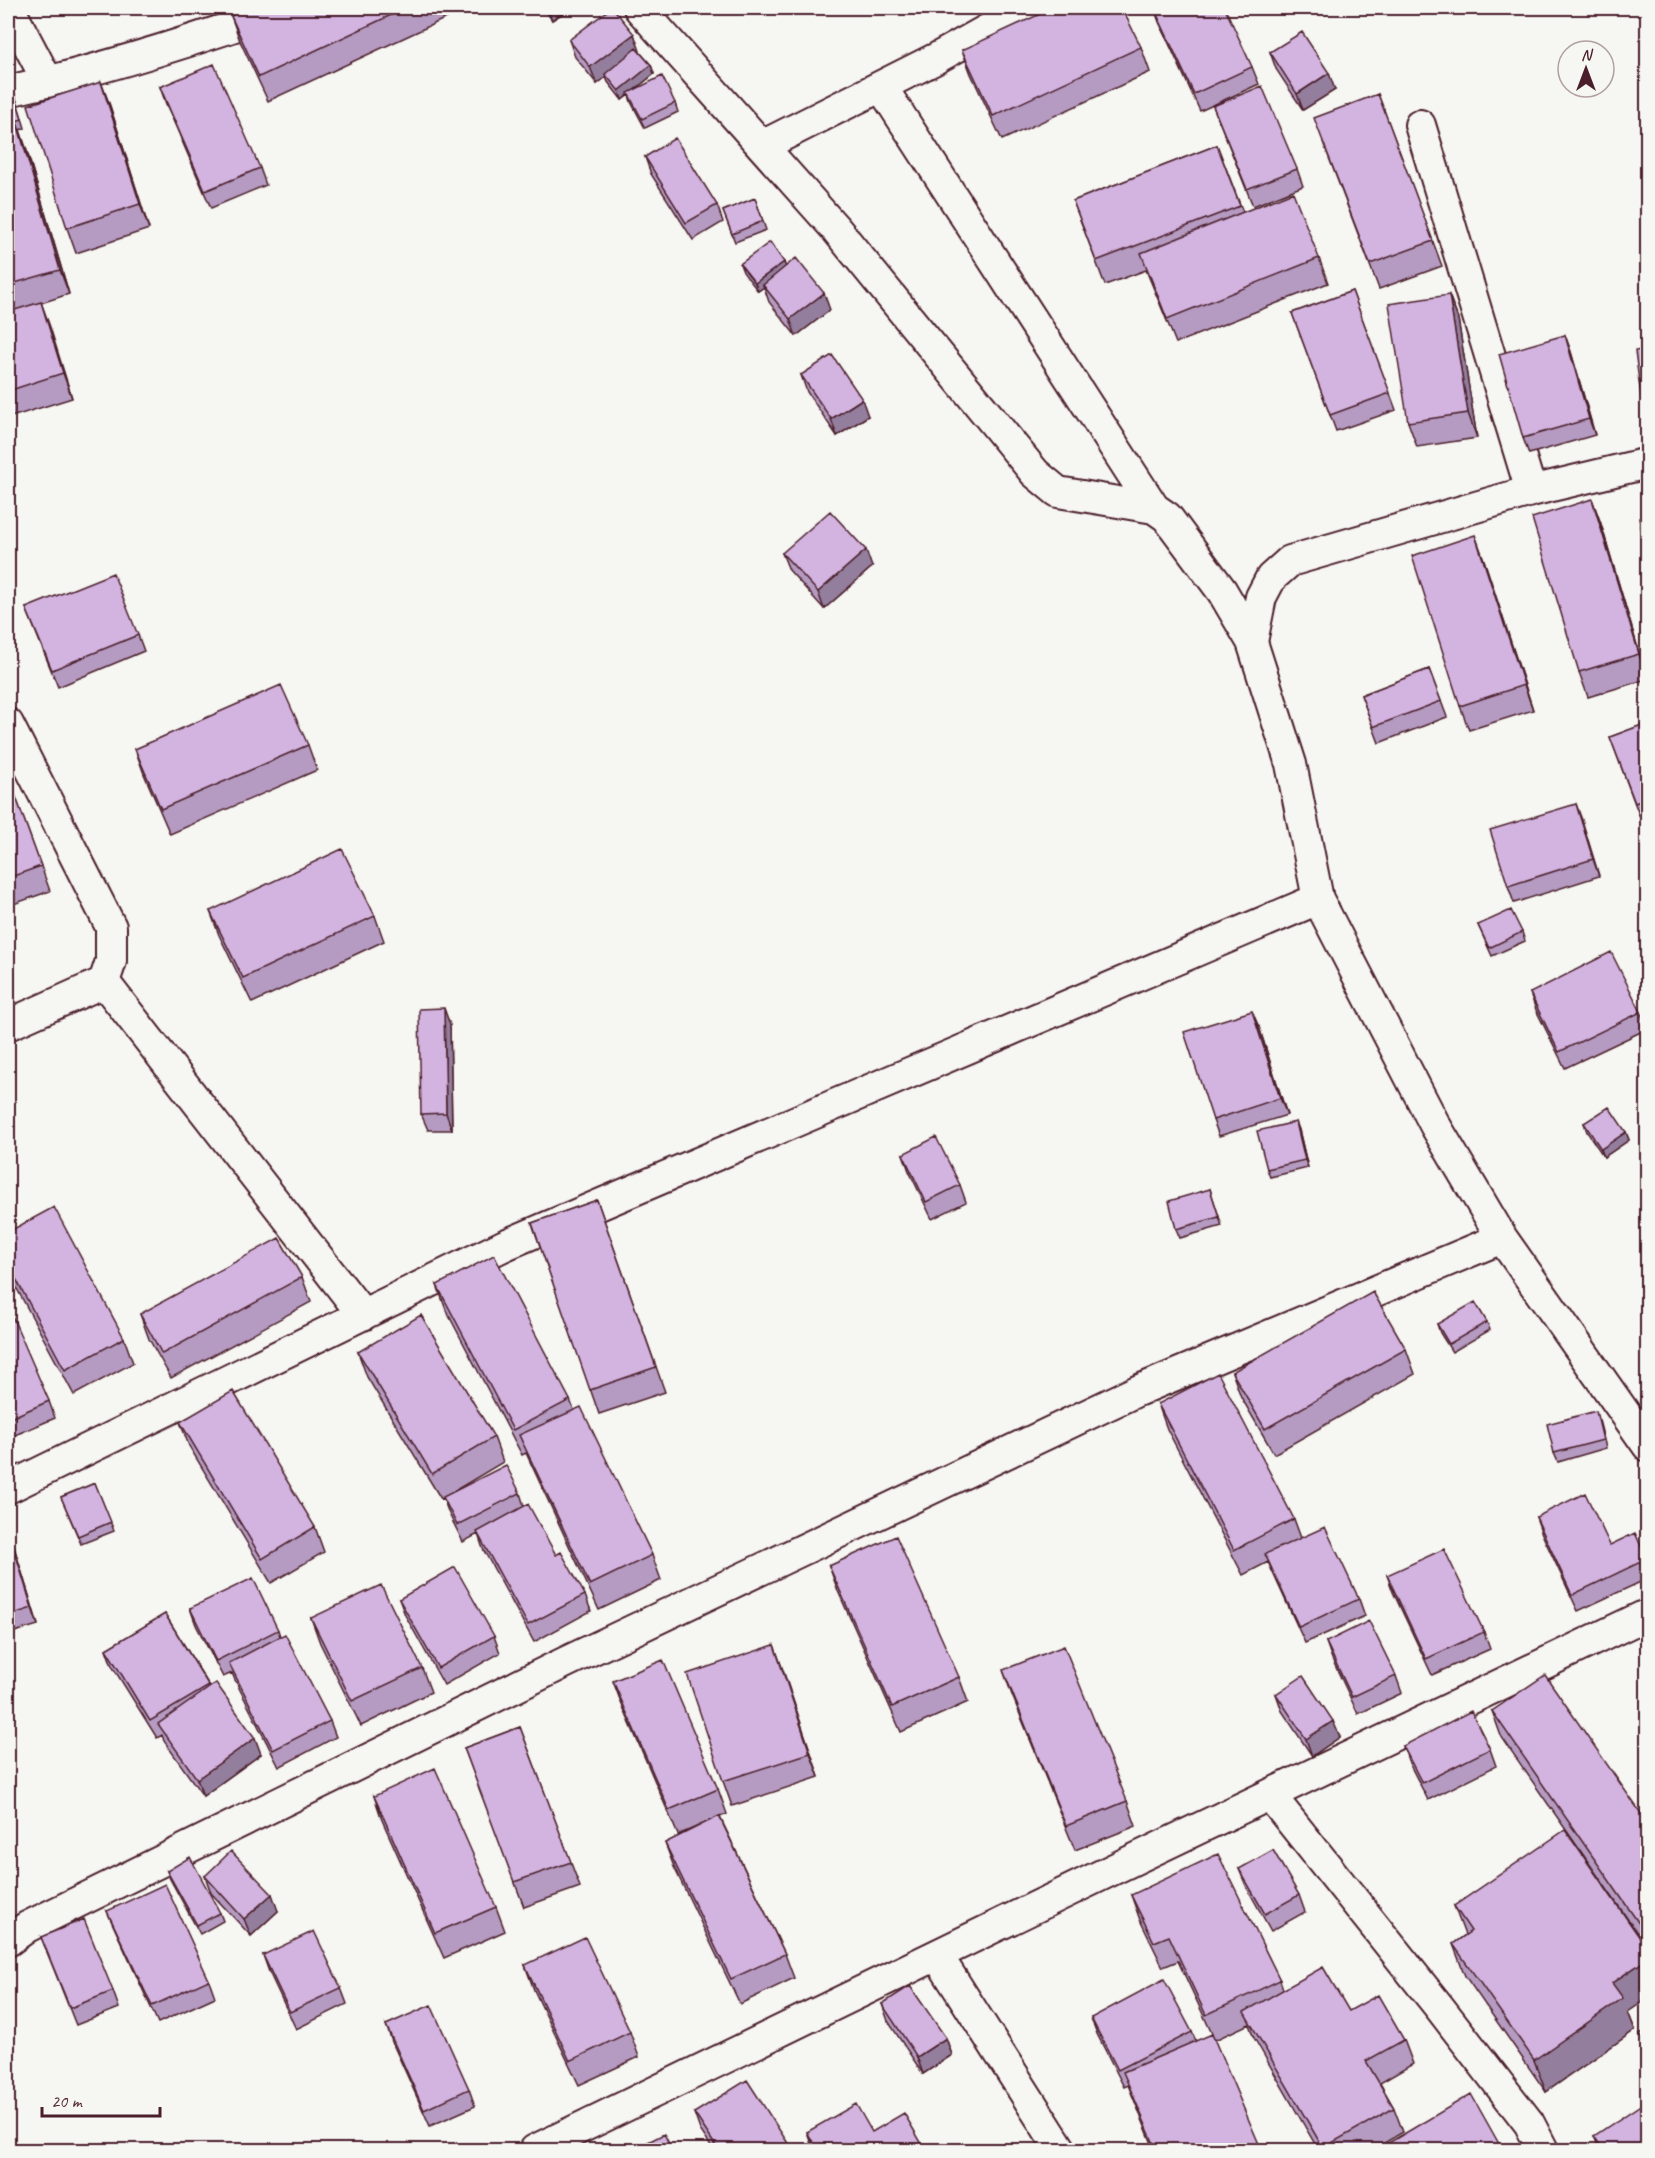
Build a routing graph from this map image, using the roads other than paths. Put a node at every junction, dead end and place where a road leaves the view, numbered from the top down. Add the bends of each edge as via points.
1 (9, 8) edge
2 (287, 8) edge
3 (639, 8) edge
4 (1026, 8) edge
5 (48, 82) junction
6 (881, 86) junction
7 (8, 91) edge
8 (1420, 125) dead end
9 (762, 146) junction
10 (1647, 463) edge
11 (1531, 491) junction
12 (1154, 508) junction
13 (1252, 642) junction
14 (8, 724) edge
15 (1318, 899) junction
16 (104, 982) junction
17 (8, 1025) edge
18 (1502, 1238) junction
19 (363, 1314) junction
20 (1647, 1446) edge
21 (8, 1488) edge
22 (1647, 1614) edge
23 (1270, 1795) junction
24 (8, 1941) edge
25 (937, 1955) junction
26 (535, 2151) edge
27 (1061, 2151) edge
28 (1543, 2151) edge

1 - 5 street
2 - 5 street via 195,40
3 - 9 street
4 - 6 street
5 - 7 street
6 - 9 street
6 - 12 street
8 - 11 street
9 - 12 street via 836,229 1035,473 1058,492
10 - 11 street
11 - 13 street via 1290,561 1271,578 1260,597
12 - 13 street via 1167,517 1222,591
13 - 15 street via 1291,764
14 - 16 street via 111,927 111,962
15 - 18 street via 1435,1125
15 - 19 street via 505,1245
16 - 17 street
16 - 19 street
18 - 20 street
18 - 24 street via 1137,1391 555,1668 27,1927
19 - 21 street
22 - 23 street
23 - 25 street
23 - 28 street via 1447,2016 1529,2123
25 - 26 street
25 - 27 street

